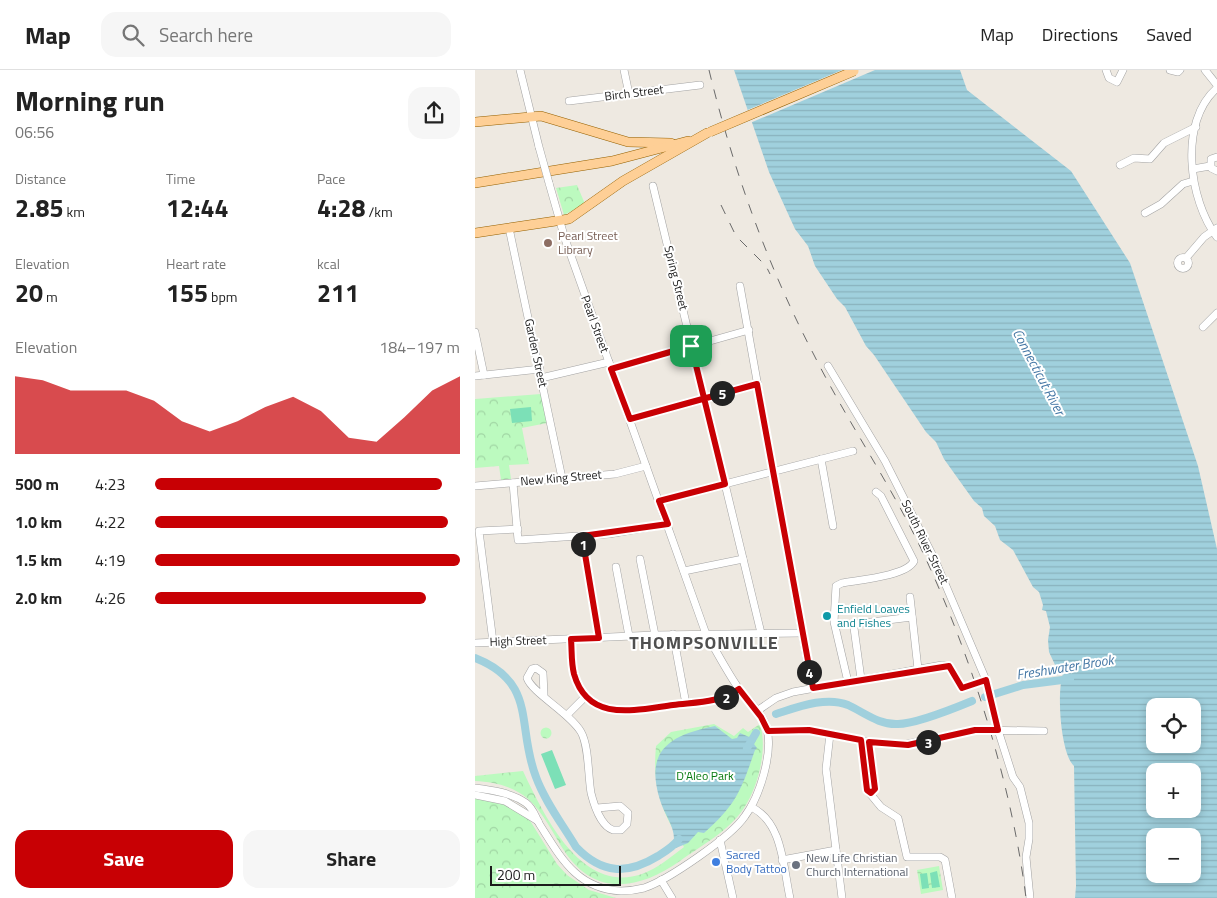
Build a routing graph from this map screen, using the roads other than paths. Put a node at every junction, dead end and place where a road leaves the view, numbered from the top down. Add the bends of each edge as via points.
1 (520, 70) edge
2 (624, 70) edge
3 (857, 70) edge
4 (1106, 70) edge
5 (1123, 70) edge
6 (1170, 70) edge
7 (1180, 70) edge
8 (1205, 70) edge
9 (700, 85) dead end
10 (1217, 87) edge
11 (629, 94) junction
12 (569, 101) dead end
13 (531, 116) junction
14 (475, 122) edge
15 (1196, 127) junction
16 (709, 133) junction
17 (681, 143) junction
18 (1217, 157) edge
19 (1120, 165) dead end
20 (1210, 166) junction
21 (1193, 169) junction
22 (1217, 171) edge
23 (475, 179) edge
24 (499, 179) junction
25 (1193, 181) junction
26 (475, 183) edge
27 (653, 186) dead end
28 (1145, 213) dead end
29 (559, 222) junction
30 (509, 228) junction
31 (1214, 229) edge
32 (475, 233) edge
33 (1217, 237) edge
34 (1186, 258) dead end
35 (740, 286) dead end
36 (1217, 313) edge
37 (1203, 327) dead end
38 (749, 330) junction
39 (475, 332) edge
40 (691, 346) junction
41 (610, 365) junction
42 (828, 366) dead end
43 (540, 370) junction
44 (484, 375) junction
45 (475, 376) edge
46 (541, 378) junction
47 (757, 384) junction
48 (704, 398) junction
49 (630, 419) junction
50 (853, 451) dead end
51 (821, 459) junction
52 (646, 466) junction
53 (774, 471) junction
54 (562, 478) junction
55 (513, 483) junction
56 (725, 484) junction
57 (475, 486) edge
58 (875, 492) dead end
59 (659, 501) junction
60 (668, 524) junction
61 (833, 526) dead end
62 (518, 529) junction
63 (582, 536) junction
64 (640, 559) dead end
65 (743, 559) junction
66 (616, 567) dead end
67 (684, 571) junction
68 (910, 597) dead end
69 (912, 617) junction
70 (761, 633) junction
71 (802, 633) junction
72 (673, 634) junction
73 (706, 634) junction
74 (655, 635) junction
75 (629, 636) junction
76 (599, 638) junction
77 (571, 639) junction
78 (475, 642) edge
79 (493, 642) junction
80 (918, 670) junction
81 (861, 680) junction
82 (986, 680) junction
83 (848, 682) junction
84 (813, 688) junction
85 (739, 689) junction
86 (544, 695) dead end
87 (586, 696) junction
88 (686, 704) junction
89 (757, 711) junction
90 (567, 715) junction
91 (998, 730) junction
92 (1044, 730) dead end
93 (768, 731) junction
94 (831, 734) junction
95 (865, 741) junction
96 (475, 788) edge
97 (475, 795) edge
98 (751, 807) junction
99 (597, 808) junction
100 (538, 822) junction
101 (721, 840) junction
102 (836, 850) junction
103 (782, 860) junction
104 (661, 880) junction
105 (671, 898) edge
106 (733, 898) edge
107 (790, 898) edge
108 (842, 898) edge
109 (953, 898) edge
110 (1030, 898) edge

1 - 13 street, Pearl Street
2 - 11 street
3 - 16 main road, bridge
4 - 5 street via 1109,78 1117,82
6 - 7 street
8 - 10 street
9 - 11 street, Birch Street
10 - 15 street via 1204,102
11 - 12 street, Birch Street
13 - 14 main road
13 - 17 main road via 627,142
13 - 29 street, Pearl Street, bridge
15 - 19 street via 1164,143 1150,159 1134,158
15 - 21 street
16 - 17 main road
16 - 29 main road via 623,181 572,218
17 - 24 main road via 613,161
18 - 20 street via 1211,160
20 - 21 street
20 - 22 street
21 - 25 street
23 - 24 main road
24 - 26 main road
25 - 28 street via 1183,184 1161,204
25 - 31 street via 1202,213
27 - 40 street, Spring Street
29 - 30 main road
29 - 41 street, Pearl Street
30 - 32 main road
30 - 43 street, Garden Street
31 - 33 street
31 - 34 street
35 - 38 street
36 - 37 street
38 - 40 street
38 - 47 street
39 - 44 street
40 - 41 street
40 - 48 street, Spring Street
41 - 46 street
41 - 49 street, Pearl Street
42 - 82 street, South River Street via 885,461 927,542
43 - 44 street
43 - 46 street, Garden Street
44 - 45 street
46 - 54 street, Garden Street
47 - 48 street
47 - 53 street
48 - 49 street
48 - 56 street, Spring Street
49 - 52 street, Pearl Street
50 - 51 street
51 - 53 street
51 - 61 street
52 - 54 street, New King Street via 615,474
52 - 59 street, Pearl Street
53 - 56 street
53 - 71 street
54 - 55 street, New King Street
55 - 57 street, New King Street
55 - 62 street
56 - 59 street
56 - 65 street, Spring Street
58 - 83 street via 881,496 914,560 911,565 889,576 836,586 834,622
59 - 60 street, Pearl Street
60 - 63 street
60 - 67 street, Pearl Street
62 - 63 street via 518,540
62 - 79 street via 479,532
63 - 76 street
64 - 74 street
65 - 67 street
65 - 70 street, Spring Street
66 - 75 street
67 - 73 street, Pearl Street
68 - 69 street
69 - 80 street
69 - 81 street via 855,624
70 - 71 street, High Street
70 - 73 street, High Street
71 - 84 street
72 - 73 street, High Street
72 - 74 street, High Street
72 - 88 street
73 - 85 street, Pearl Street
74 - 75 street, High Street
75 - 76 street, High Street
76 - 77 street, High Street
77 - 79 street, High Street
77 - 87 street via 574,673
78 - 79 street, High Street
80 - 81 street
80 - 82 street via 949,666 962,688
81 - 83 street
82 - 91 street, South River Street
83 - 84 street
84 - 89 street via 783,695
85 - 88 street via 721,699
85 - 89 street, Pearl Street
86 - 90 street
87 - 88 street via 614,711
87 - 90 street
89 - 93 street, Pearl Street
90 - 99 street via 583,735 591,793
91 - 92 street
91 - 95 street via 975,730 908,745
91 - 110 street, South River Street via 1013,776 1020,787 1028,820 1029,839 1025,856
93 - 94 street via 801,729
93 - 98 street via 762,782
94 - 95 street
94 - 102 street via 826,769
95 - 109 street via 875,789 871,793 881,807 898,818 907,857 940,857 945,860
96 - 100 street via 521,800 533,811
97 - 100 street via 505,801
98 - 101 street
98 - 103 street via 761,811 773,826
99 - 99 street via 620,806 628,813 627,824 621,830 611,830
100 - 104 street via 571,870 592,884 628,891
101 - 104 street
101 - 106 street
102 - 103 street
102 - 108 street
103 - 107 street
104 - 105 street

